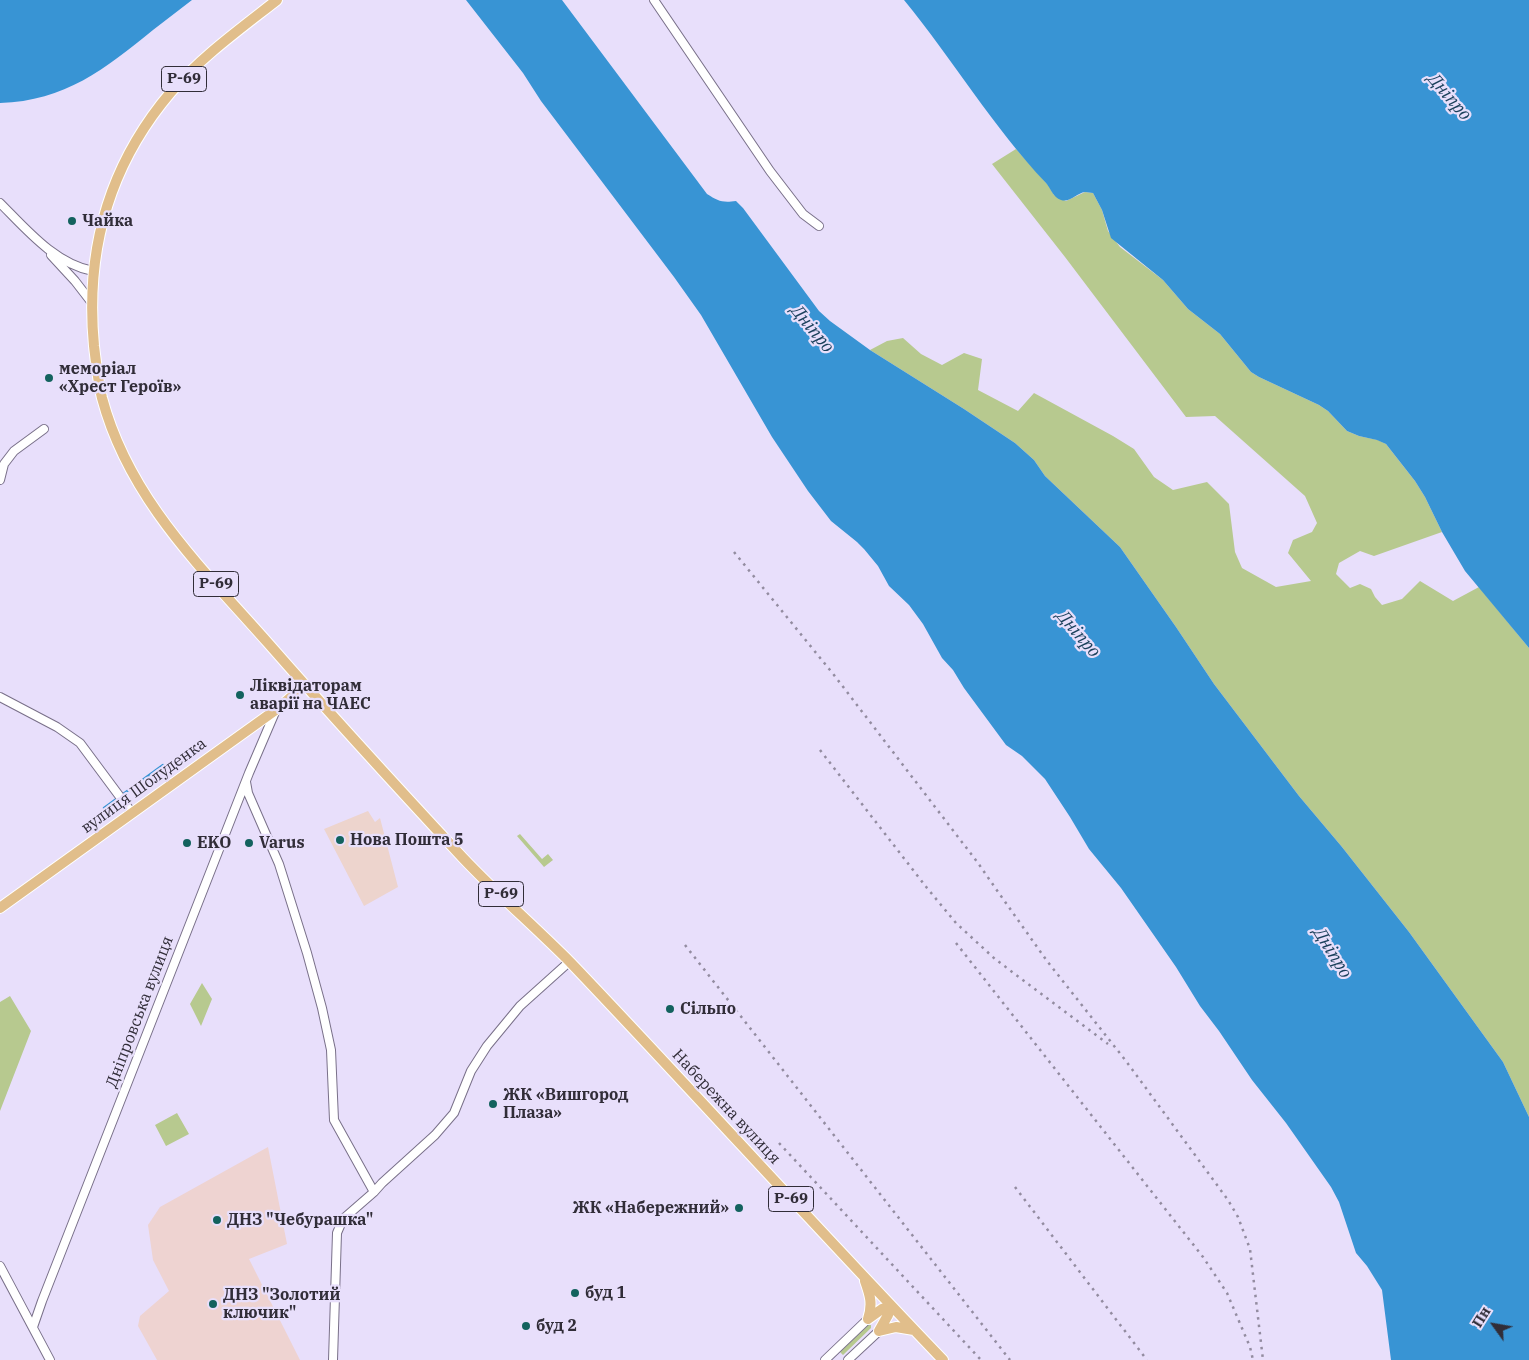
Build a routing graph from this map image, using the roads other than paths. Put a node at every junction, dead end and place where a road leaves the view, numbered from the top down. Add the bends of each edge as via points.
1 (276, 0) edge
2 (654, 0) edge
3 (0, 203) edge
4 (819, 226) dead end
5 (40, 242) junction
6 (93, 271) junction
7 (92, 303) junction
8 (44, 429) dead end
9 (0, 480) edge
10 (304, 686) junction
11 (0, 697) edge
12 (277, 708) junction
13 (246, 780) junction
14 (132, 813) junction
15 (0, 908) edge
16 (569, 962) junction
17 (374, 1192) junction
18 (0, 1266) edge
19 (864, 1277) junction
20 (891, 1306) junction
21 (868, 1319) junction
22 (33, 1327) junction
23 (914, 1330) junction
24 (879, 1331) junction
25 (832, 1353) junction
26 (50, 1360) edge
27 (333, 1360) edge
28 (826, 1360) edge
29 (839, 1360) edge
30 (848, 1360) edge
31 (943, 1360) edge

1 - 6 main road, Р-69 via 188,73 156,110 125,161 114,188 99,232
2 - 4 street via 770,171 803,214
3 - 5 street
5 - 6 street via 58,256
5 - 7 street
6 - 7 main road, Набережна вулиця / Р-69
7 - 10 main road, Набережна вулиця / Р-69 via 102,398 119,447 142,492 190,555
8 - 9 street via 14,451 4,464
10 - 12 main road, вулиця Шолуденка
10 - 16 main road, Набережна вулиця / Р-69 via 466,861
11 - 14 street via 80,743
12 - 13 street, Дніпровська вулиця
12 - 14 main road, вулиця Шолуденка
13 - 17 street via 248,793 279,864 322,1008 331,1050 334,1120
13 - 22 street, Дніпровська вулиця
14 - 15 main road, вулиця Шолуденка
16 - 17 street via 520,1006 487,1046 471,1071 454,1113
16 - 19 main road, Набережна вулиця / Р-69
17 - 27 street via 343,1219 337,1233
18 - 22 street
19 - 20 main road, Набережна вулиця / Р-69
19 - 21 main road via 871,1299
20 - 21 main road
20 - 23 main road, Набережна вулиця / Р-69
20 - 24 main road
21 - 25 street
22 - 26 street
23 - 24 main road via 896,1327
23 - 31 main road, Набережна вулиця / Р-69
24 - 30 street
25 - 28 street
25 - 29 street

